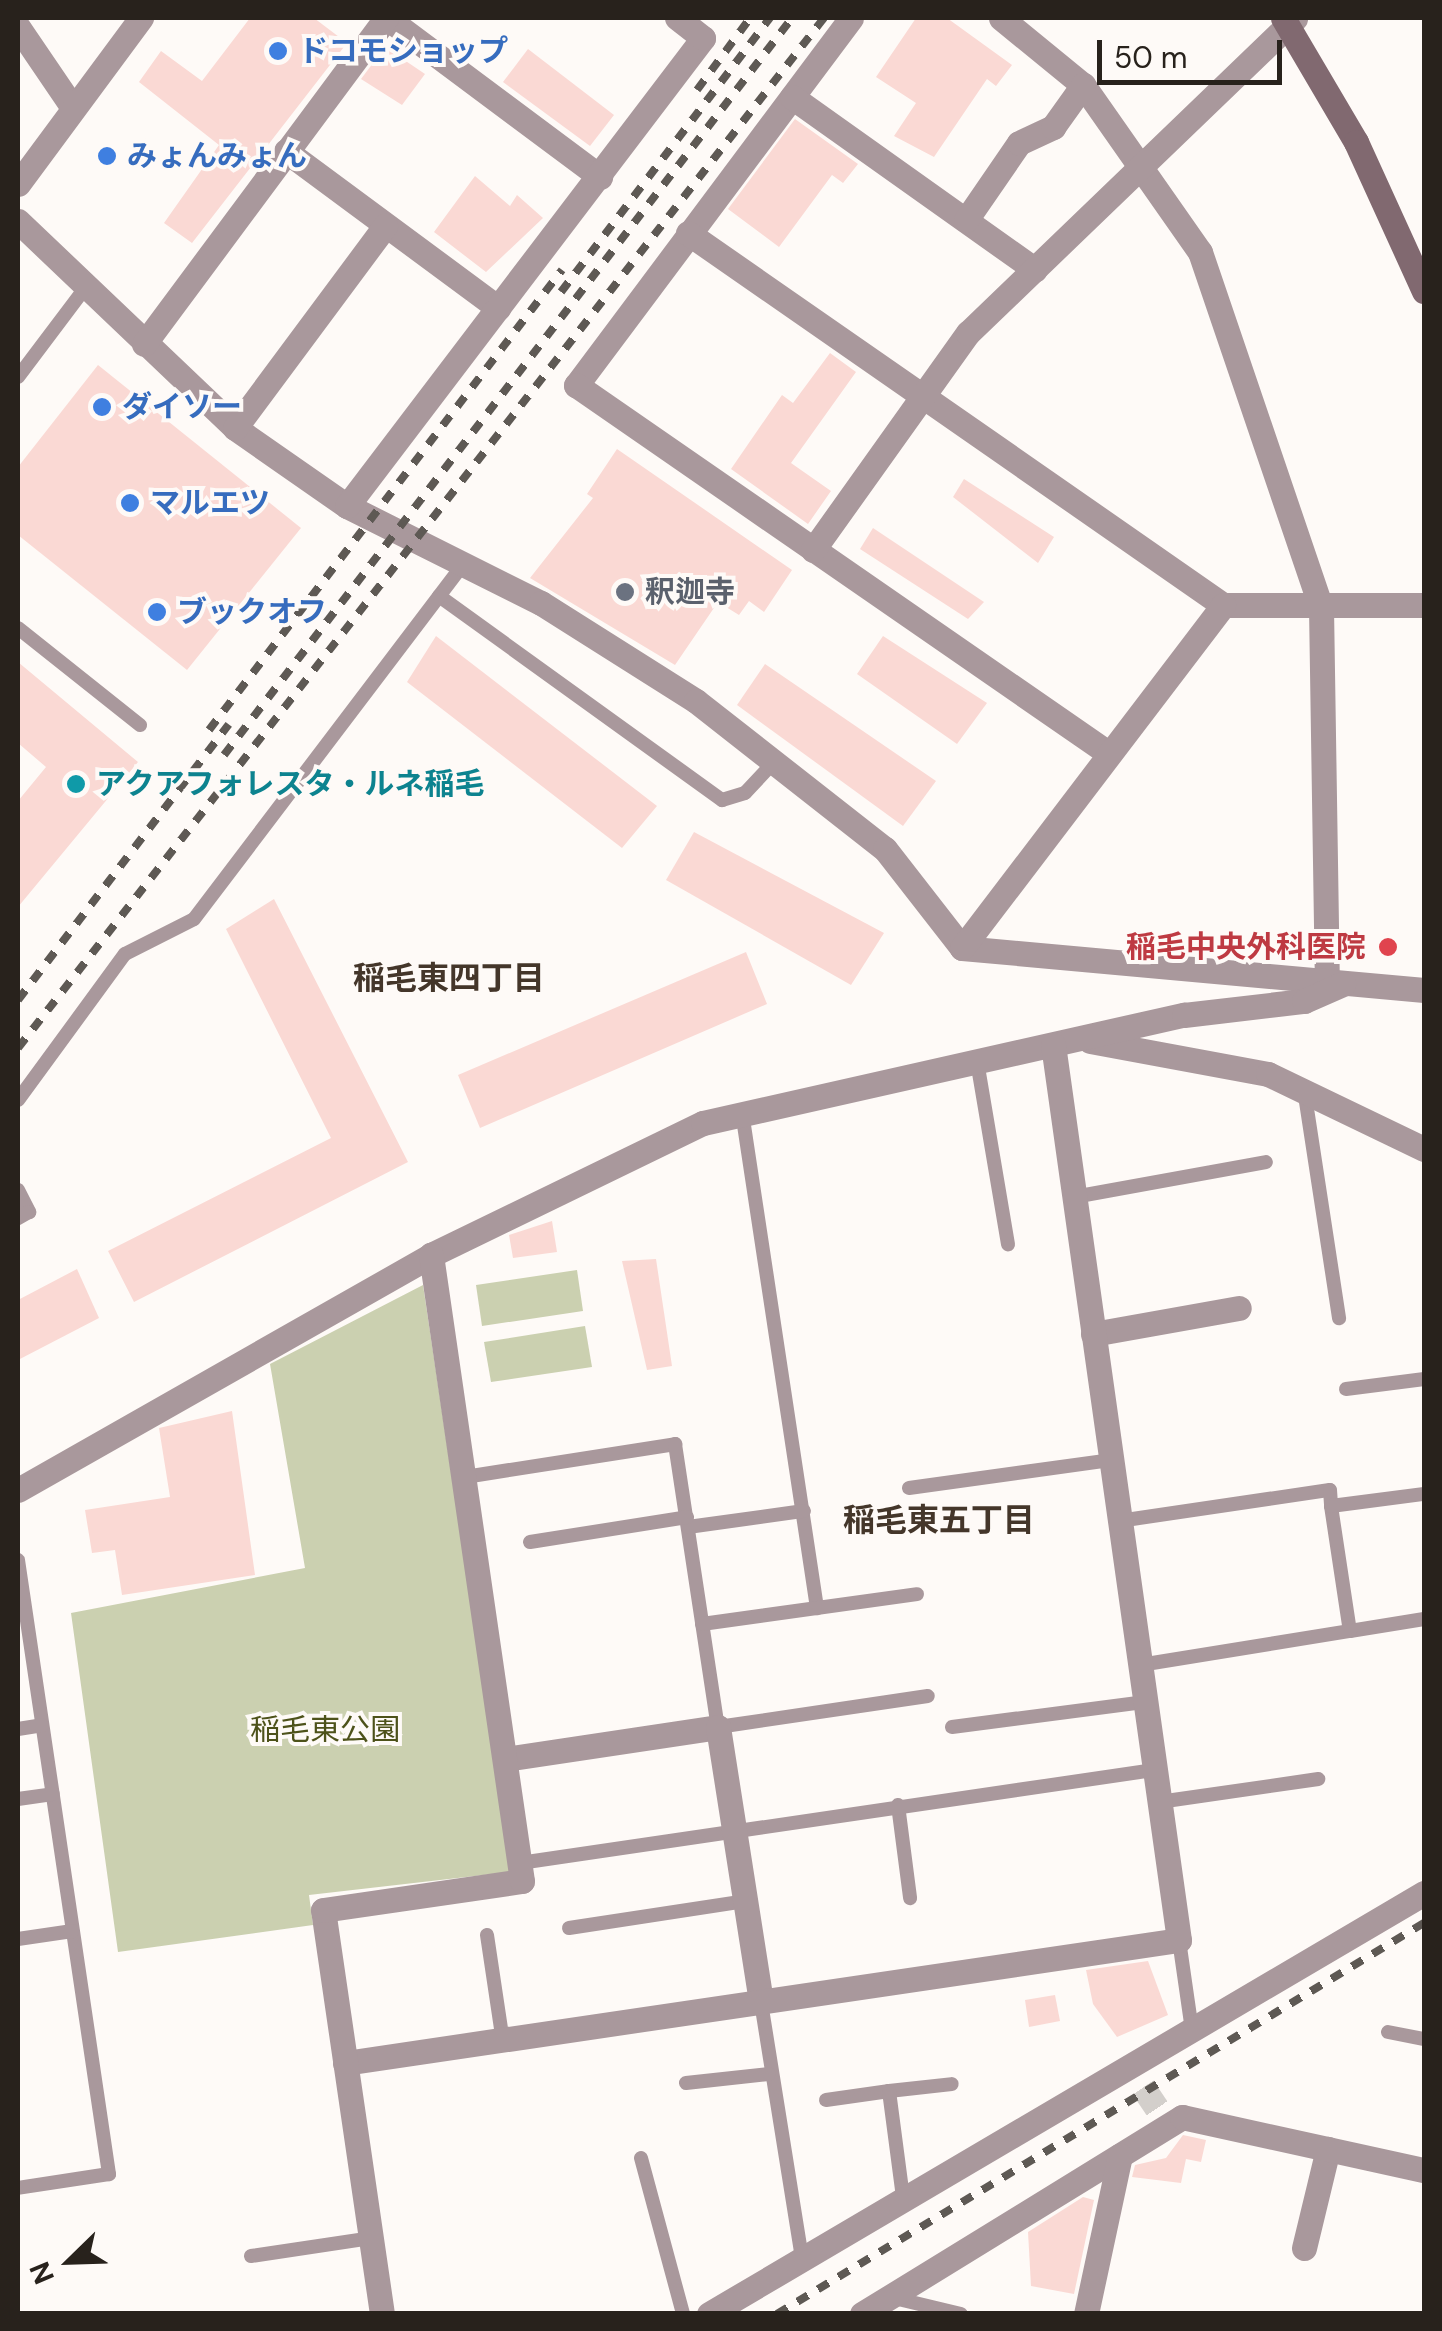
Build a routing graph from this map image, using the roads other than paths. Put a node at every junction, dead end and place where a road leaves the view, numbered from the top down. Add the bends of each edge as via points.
1 (141, 18) edge
2 (386, 18) edge
3 (677, 18) edge
4 (851, 18) edge
5 (1002, 18) edge
6 (1290, 21) edge
7 (18, 27) edge
8 (1083, 86) junction
9 (792, 96) junction
10 (73, 108) junction
11 (286, 151) junction
12 (1144, 165) junction
13 (600, 178) junction
14 (18, 184) edge
15 (966, 220) junction
16 (18, 221) edge
17 (385, 226) junction
18 (688, 233) junction
19 (1035, 270) junction
20 (84, 288) junction
21 (1424, 291) edge
22 (498, 308) junction
23 (144, 344) junction
24 (18, 377) edge
25 (917, 396) junction
26 (235, 428) junction
27 (347, 506) junction
28 (813, 550) junction
29 (463, 564) junction
30 (439, 596) junction
31 (1424, 604) edge
32 (1223, 605) junction
33 (1321, 607) junction
34 (18, 628) edge
35 (140, 725) dead end
36 (1108, 753) junction
37 (774, 762) junction
38 (962, 948) junction
39 (1335, 983) junction
40 (1424, 990) edge
41 (1065, 1042) junction
42 (977, 1061) junction
43 (1304, 1088) junction
44 (18, 1100) edge
45 (742, 1111) junction
46 (1424, 1150) edge
47 (1266, 1162) dead end
48 (18, 1190) edge
49 (1074, 1196) junction
50 (18, 1218) edge
51 (1008, 1244) dead end
52 (431, 1255) junction
53 (1239, 1308) dead end
54 (1338, 1318) dead end
55 (1093, 1334) junction
56 (1424, 1379) edge
57 (1346, 1389) dead end
58 (1110, 1460) junction
59 (465, 1478) junction
60 (909, 1488) dead end
61 (18, 1490) edge
62 (1424, 1494) edge
63 (1330, 1506) junction
64 (804, 1511) junction
65 (1119, 1521) junction
66 (687, 1522) junction
67 (530, 1542) dead end
68 (18, 1560) edge
69 (918, 1594) dead end
70 (817, 1608) junction
71 (1424, 1619) edge
72 (702, 1624) junction
73 (1350, 1631) junction
74 (1140, 1666) junction
75 (928, 1696) dead end
76 (1145, 1702) junction
77 (42, 1725) junction
78 (718, 1726) junction
79 (952, 1726) dead end
80 (18, 1729) edge
81 (505, 1759) junction
82 (1154, 1770) junction
83 (1318, 1779) dead end
84 (52, 1794) junction
85 (18, 1799) edge
86 (1160, 1802) junction
87 (898, 1805) junction
88 (734, 1828) junction
89 (520, 1863) junction
90 (1424, 1892) edge
91 (910, 1898) dead end
92 (745, 1900) junction
93 (569, 1928) dead end
94 (72, 1931) junction
95 (487, 1935) dead end
96 (18, 1939) edge
97 (1179, 1940) junction
98 (760, 1995) junction
99 (1192, 2030) junction
100 (1388, 2032) dead end
101 (502, 2035) junction
102 (1424, 2040) edge
103 (346, 2062) junction
104 (769, 2074) junction
105 (686, 2084) dead end
106 (952, 2084) dead end
107 (889, 2091) junction
108 (826, 2100) dead end
109 (1328, 2149) junction
110 (1120, 2156) junction
111 (641, 2158) dead end
112 (1424, 2170) edge
113 (18, 2188) edge
114 (903, 2198) junction
115 (371, 2238) junction
116 (1304, 2248) dead end
117 (251, 2256) dead end
118 (802, 2258) junction
119 (873, 2308) edge
120 (382, 2314) edge
121 (683, 2314) edge
122 (709, 2314) edge
123 (961, 2314) edge
124 (1086, 2314) edge

1 - 10 street
2 - 11 street
2 - 13 street
3 - 13 street via 703,38
4 - 9 street
5 - 8 street
6 - 12 street
6 - 21 main road
7 - 10 street
8 - 12 street
8 - 15 street via 1053,126 1019,142
9 - 15 street
9 - 18 street
10 - 14 street
11 - 17 street
11 - 23 street
12 - 19 street
12 - 33 street via 1200,252
13 - 22 street
15 - 19 street
16 - 20 street
17 - 22 street
17 - 26 street
18 - 25 street
18 - 28 street via 576,385
19 - 25 street
20 - 23 street
20 - 24 lane
22 - 27 street
23 - 26 street
25 - 28 street
25 - 32 street
26 - 27 street
27 - 29 street
28 - 36 street
29 - 30 lane
29 - 37 street via 696,701
30 - 37 lane via 722,800 745,794
30 - 44 lane via 194,920 125,954
31 - 33 street
32 - 33 street
32 - 36 street
33 - 39 street
34 - 35 lane
36 - 38 street
37 - 38 street via 884,849
38 - 39 street
39 - 40 street
39 - 41 street via 1304,1000
41 - 42 street
41 - 43 street
41 - 49 street
42 - 45 street
42 - 51 lane
43 - 46 street
43 - 54 lane
45 - 52 street
45 - 64 lane
47 - 49 lane
48 - 50 lane via 28,1212
49 - 55 street
52 - 59 street
52 - 61 street
53 - 55 street
55 - 58 street
56 - 57 lane
58 - 60 lane
58 - 65 street
59 - 66 lane via 675,1444
59 - 81 street
62 - 63 lane
63 - 65 lane via 1330,1490
63 - 73 lane
64 - 66 lane
64 - 70 lane
65 - 74 street
66 - 67 lane
66 - 72 lane
68 - 77 lane
69 - 70 lane
70 - 72 lane
71 - 73 lane
72 - 78 lane
73 - 74 lane
74 - 76 street
75 - 78 lane
76 - 79 lane
76 - 82 street
77 - 80 lane
77 - 84 lane
78 - 81 street
78 - 88 street
81 - 89 street
82 - 86 street
82 - 87 lane
83 - 86 lane
84 - 85 lane
84 - 94 lane
86 - 97 street
87 - 88 lane
87 - 91 lane
88 - 89 lane
88 - 92 street
89 - 103 street via 522,1882 323,1910
90 - 99 street
92 - 93 lane
92 - 98 street
94 - 96 lane
94 - 113 lane via 109,2174
95 - 101 lane
97 - 98 street
97 - 99 lane
98 - 101 street
98 - 104 lane
99 - 114 street via 1137,2077
100 - 102 lane
101 - 103 street
103 - 115 street
104 - 105 lane
104 - 118 lane
106 - 107 lane
107 - 108 lane
107 - 114 lane
109 - 110 street via 1182,2118 1164,2119
109 - 112 street
109 - 116 street
110 - 119 street
110 - 124 street
111 - 121 lane
114 - 118 street
115 - 117 lane
115 - 120 street
118 - 122 street
119 - 123 lane

